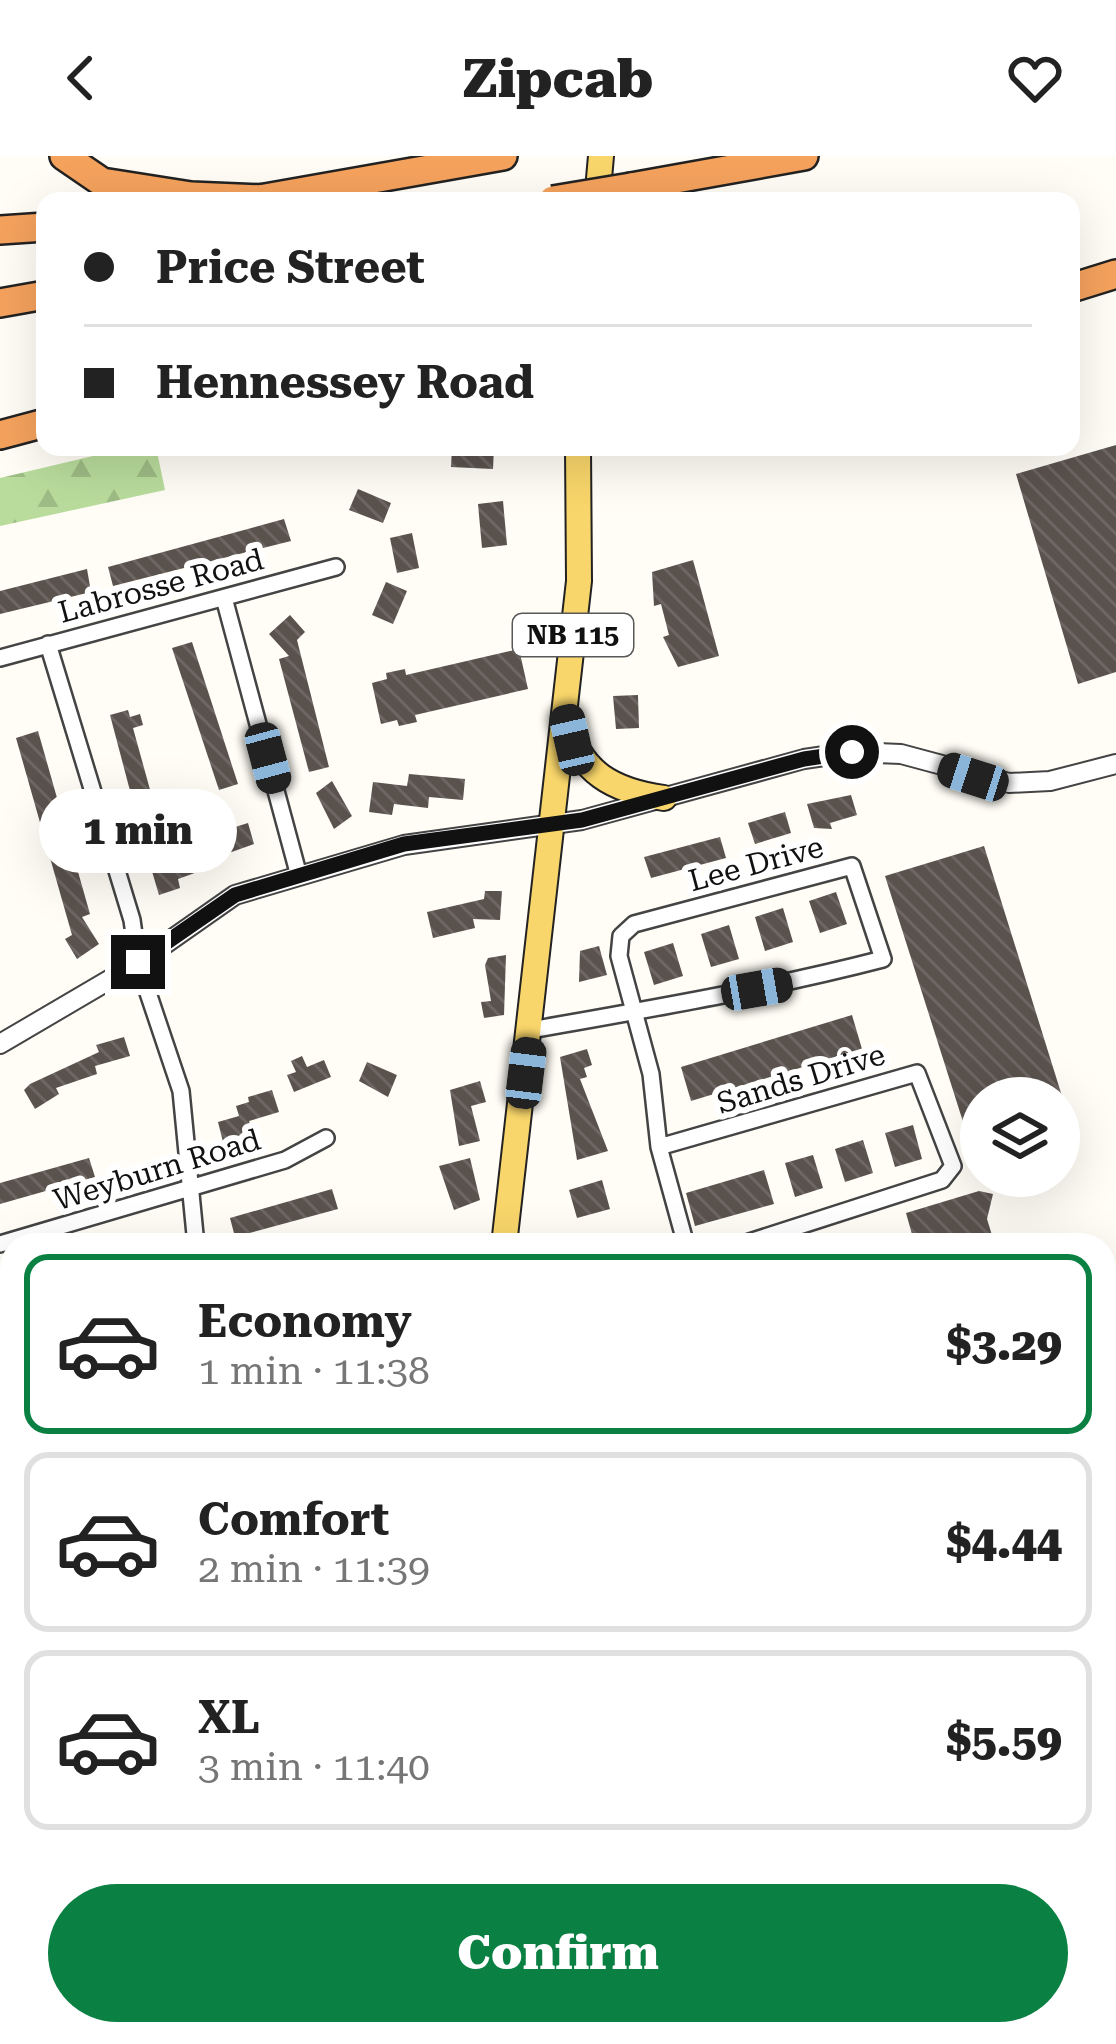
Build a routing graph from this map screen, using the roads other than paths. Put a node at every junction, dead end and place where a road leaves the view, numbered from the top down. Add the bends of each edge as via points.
1 (64, 156) edge
2 (503, 156) edge
3 (601, 156) edge
4 (804, 156) edge
5 (166, 192) edge
6 (301, 192) edge
7 (598, 192) edge
8 (602, 192) edge
9 (36, 228) edge
10 (0, 230) edge
11 (1116, 274) edge
12 (1080, 285) edge
13 (36, 297) edge
14 (0, 303) edge
15 (36, 425) edge
16 (0, 435) edge
17 (578, 456) edge
18 (336, 567) dead end
19 (224, 598) junction
20 (48, 644) junction
21 (0, 658) edge
22 (566, 714) junction
23 (1116, 764) edge
24 (664, 798) junction
25 (556, 823) junction
26 (299, 876) junction
27 (138, 962) junction
28 (634, 1012) junction
29 (531, 1030) junction
30 (0, 1043) edge
31 (326, 1138) dead end
32 (659, 1147) junction
33 (190, 1190) junction
34 (39, 1233) edge
35 (195, 1233) edge
36 (506, 1233) edge
37 (683, 1233) edge
38 (777, 1233) edge

1 - 5 highway via 102,182
2 - 6 highway
3 - 7 main road
4 - 8 highway, bridge
9 - 10 highway
11 - 12 highway
13 - 14 highway
15 - 16 highway
17 - 22 main road, NB 115 via 579,581
18 - 19 street, Labrosse Road
19 - 20 street, Labrosse Road
19 - 26 street
20 - 21 street, Labrosse Road
20 - 27 street
22 - 24 main road via 572,740 604,782
22 - 25 main road, NB 115
23 - 24 street via 1050,782 1010,783 901,754 852,752
24 - 25 street
25 - 26 street via 404,844
25 - 29 main road, NB 115
26 - 27 street via 235,895
27 - 30 street
27 - 33 street via 181,1091
28 - 28 street, Lee Drive via 619,956 621,936 634,924 852,866 883,959
28 - 29 street
28 - 32 street
29 - 36 main road, NB 115
31 - 33 street, Weyburn Road
32 - 37 street
32 - 38 street, Sands Drive via 917,1073 953,1166 942,1180
33 - 34 street, Weyburn Road
33 - 35 street

